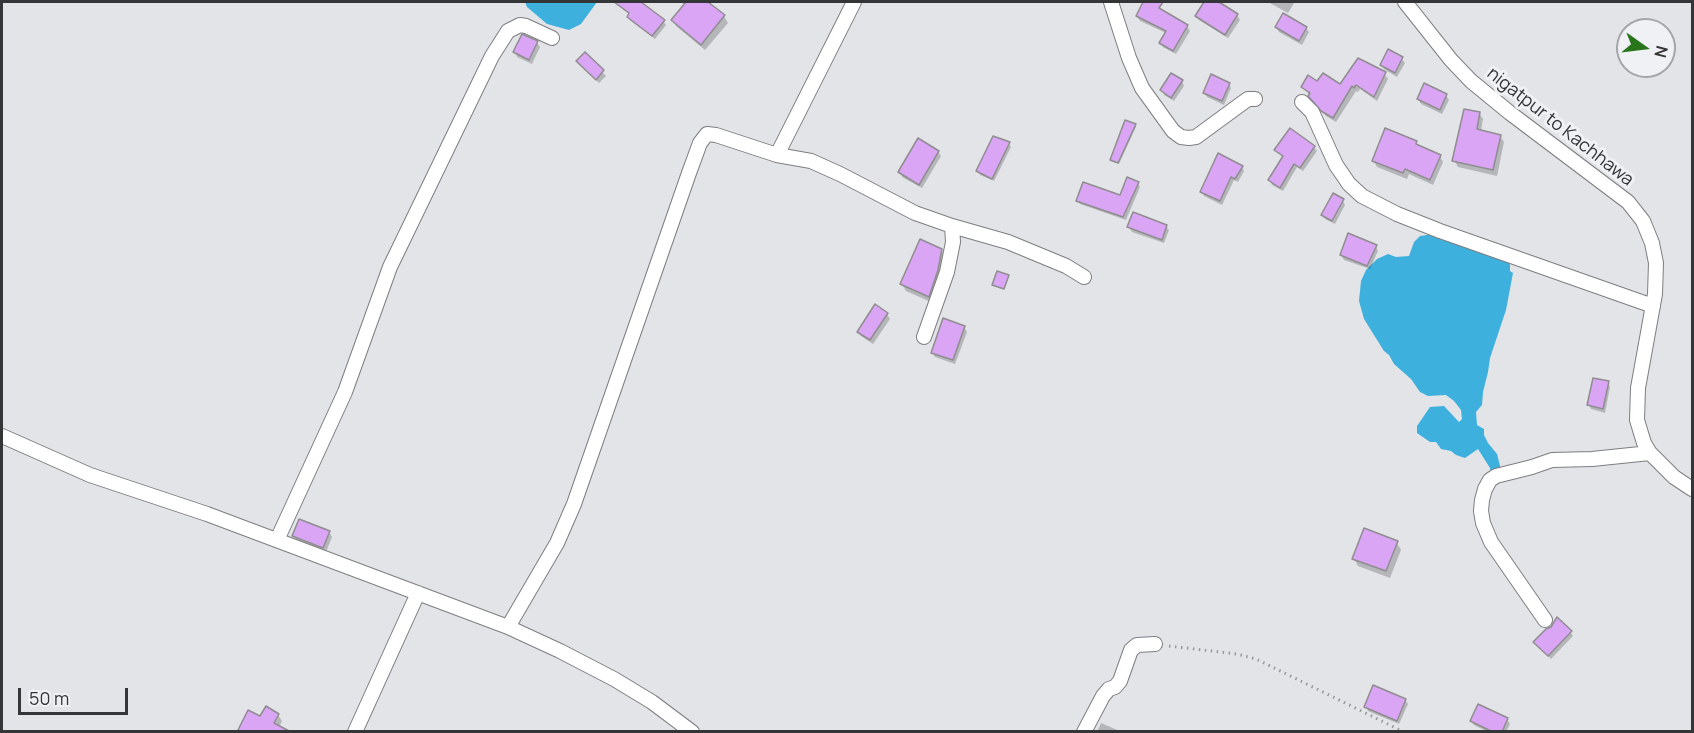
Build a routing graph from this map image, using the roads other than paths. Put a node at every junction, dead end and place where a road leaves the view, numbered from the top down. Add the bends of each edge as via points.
1 (854, 2) edge
2 (1111, 2) edge
3 (1405, 2) edge
4 (552, 38) dead end
5 (1256, 99) dead end
6 (1302, 102) dead end
7 (777, 155) junction
8 (952, 226) junction
9 (1084, 278) dead end
10 (1653, 306) junction
11 (924, 337) dead end
12 (2, 436) edge
13 (1650, 453) junction
14 (1692, 489) edge
15 (277, 540) junction
16 (418, 593) junction
17 (1545, 620) dead end
18 (508, 627) junction
19 (1155, 644) road end
20 (355, 732) edge
21 (692, 732) edge
22 (1084, 732) edge

1 - 7 street
2 - 5 street via 1142,88 1181,137 1196,137 1248,99
3 - 10 street, nigatpur to Kachhawa via 1471,81 1628,202 1652,243 1656,263
4 - 15 street via 520,25 508,31 492,56 390,267 345,392
6 - 10 street via 1312,112 1336,165 1362,196 1440,231
7 - 8 street via 811,161 915,213
7 - 18 street via 711,133 703,138 574,504 554,549
8 - 9 street via 1034,252
8 - 11 street via 947,272
10 - 13 street, nigatpur to Kachhawa via 1638,388 1637,420
12 - 15 street via 90,475
13 - 14 street, nigatpur to Kachhawa
13 - 17 street via 1552,460 1490,480 1482,500 1483,523 1491,542
15 - 16 street
16 - 18 street
16 - 20 street
18 - 21 street via 614,679
19 - 22 street via 1137,645 1131,650 1120,681 1103,696

